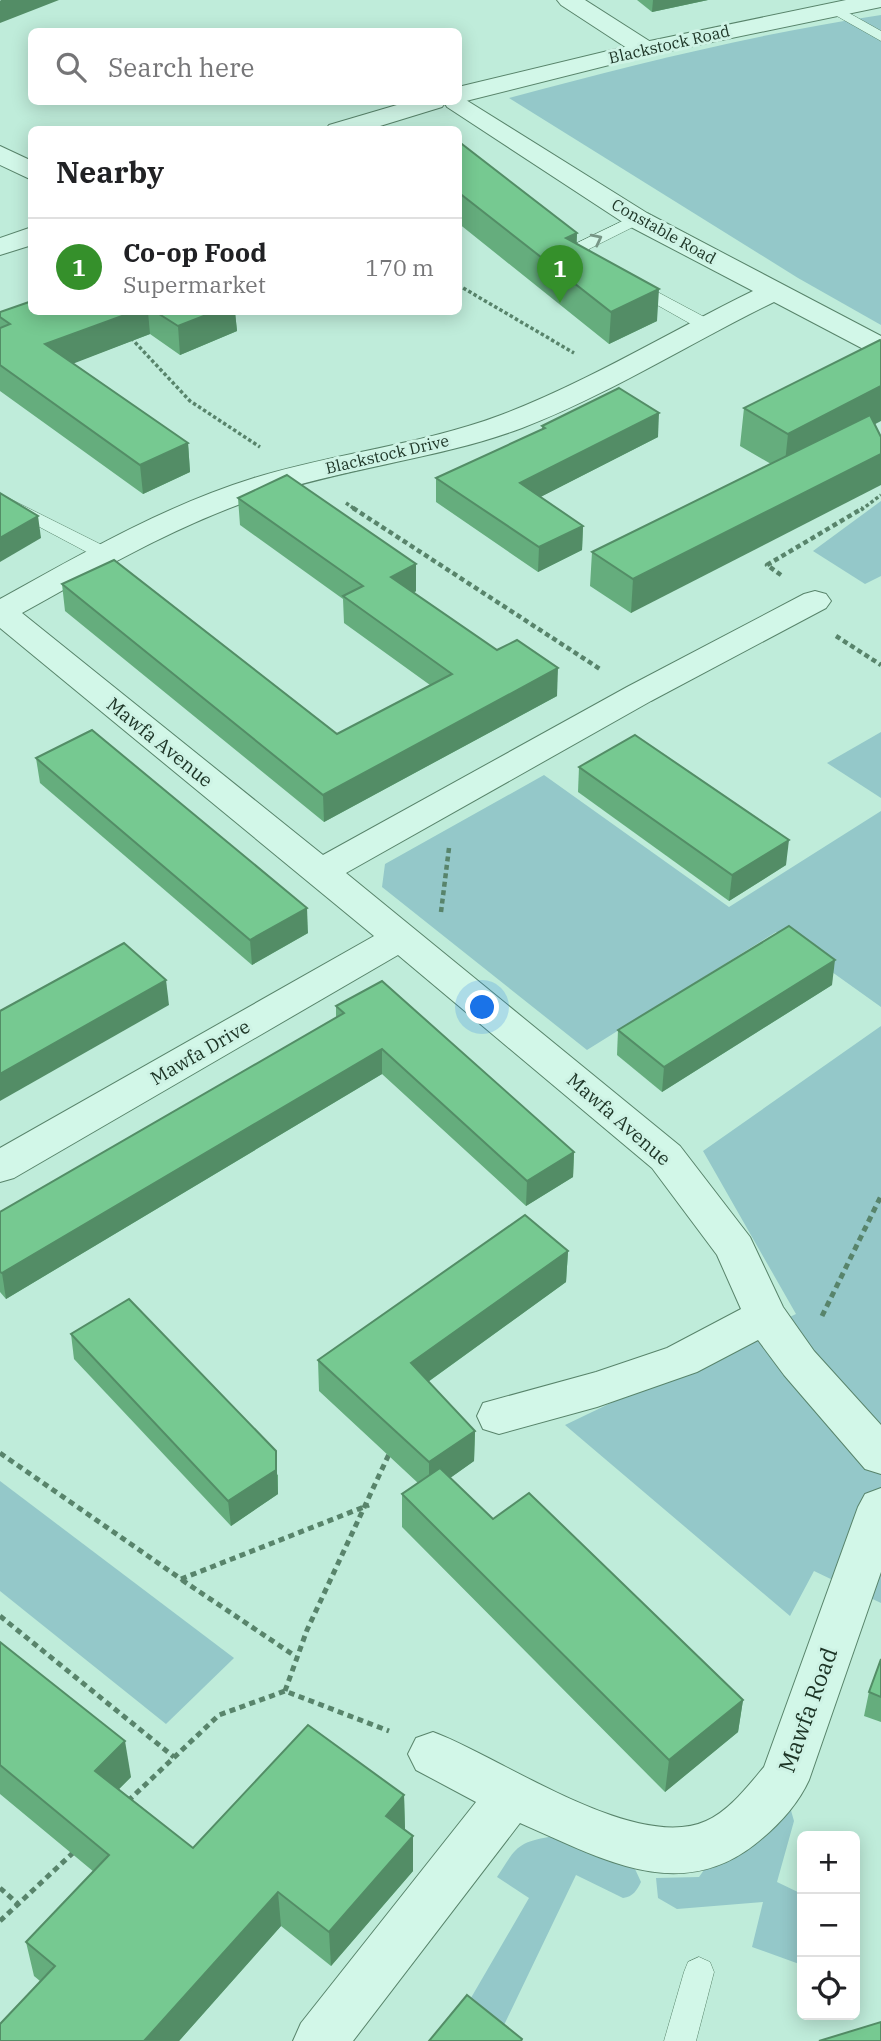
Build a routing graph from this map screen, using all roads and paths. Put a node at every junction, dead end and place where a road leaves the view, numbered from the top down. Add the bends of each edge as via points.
1 (569, 0) edge
2 (881, 0) edge
3 (833, 8) junction
4 (881, 37) edge
5 (645, 49) junction
6 (462, 93) edge
7 (423, 105) edge
8 (461, 105) edge
9 (352, 126) edge
10 (0, 153) edge
11 (28, 170) edge
12 (637, 219) junction
13 (28, 236) edge
14 (0, 247) edge
15 (462, 287) edge
16 (773, 292) junction
17 (704, 324) junction
18 (127, 334) dead end
19 (881, 347) edge
20 (611, 374) junction
21 (301, 474) junction
22 (881, 495) edge
23 (0, 499) edge
24 (105, 554) junction
25 (806, 606) junction
26 (0, 612) edge
27 (881, 665) edge
28 (639, 694) junction
29 (455, 797) junction
30 (320, 873) junction
31 (401, 937) junction
32 (435, 965) junction
33 (0, 1167) edge
34 (881, 1196) edge
35 (765, 1316) junction
36 (799, 1363) junction
37 (499, 1416) dead end
38 (393, 1445) edge
39 (0, 1452) edge
40 (881, 1456) edge
41 (369, 1505) junction
42 (881, 1507) edge
43 (181, 1579) junction
44 (0, 1616) edge
45 (295, 1656) junction
46 (285, 1691) junction
47 (433, 1754) joint
48 (174, 1758) junction
49 (511, 1795) junction
50 (125, 1803) edge
51 (86, 1840) edge
52 (0, 1888) edge
53 (18, 1904) junction
54 (0, 1922) edge
55 (699, 1972) dead end
56 (320, 2041) edge
57 (680, 2041) edge

1 - 5 street
2 - 3 street, Blackstock Road
3 - 4 lane
3 - 5 street, Blackstock Road
5 - 6 street, Blackstock Road
7 - 9 street
8 - 12 street, Constable Road
10 - 11 street
12 - 16 street, Constable Road
17 -> 12 lane via 581,255 581,247
13 - 14 street
15 - 20 path
16 - 17 street, Blackstock Drive
16 - 19 street, Constable Road
17 - 20 street, Blackstock Drive
18 - 21 path via 190,401
20 - 21 street, Blackstock Drive via 512,421 422,448
21 - 24 street, Blackstock Drive via 206,505
21 - 28 path
22 - 25 path via 767,565
23 - 24 lane
24 - 26 street, Blackstock Drive
25 - 27 path
25 - 28 street
26 - 30 street, Mawfa Avenue
28 - 29 street
29 - 30 street
29 - 32 path
30 - 31 street, Mawfa Avenue
31 - 32 street, Mawfa Avenue
31 - 33 street, Mawfa Drive
32 - 35 street, Mawfa Avenue via 666,1157 735,1248
34 - 36 path
35 - 36 street, Mawfa Avenue
35 - 37 street via 682,1360
36 - 40 street, Mawfa Avenue
38 - 41 path
39 - 43 path
41 - 43 path
41 - 45 path
42 - 49 street, Mawfa Road via 784,1780 754,1815 720,1841 678,1852 612,1839
43 - 45 path
44 - 48 path
45 - 46 path
46 - 47 path via 402,1735
46 - 48 path via 219,1715
47 - 49 street, Mawfa Road
48 - 50 path
49 - 56 street
51 - 53 path
52 - 53 path
53 - 54 path
55 - 57 lane

